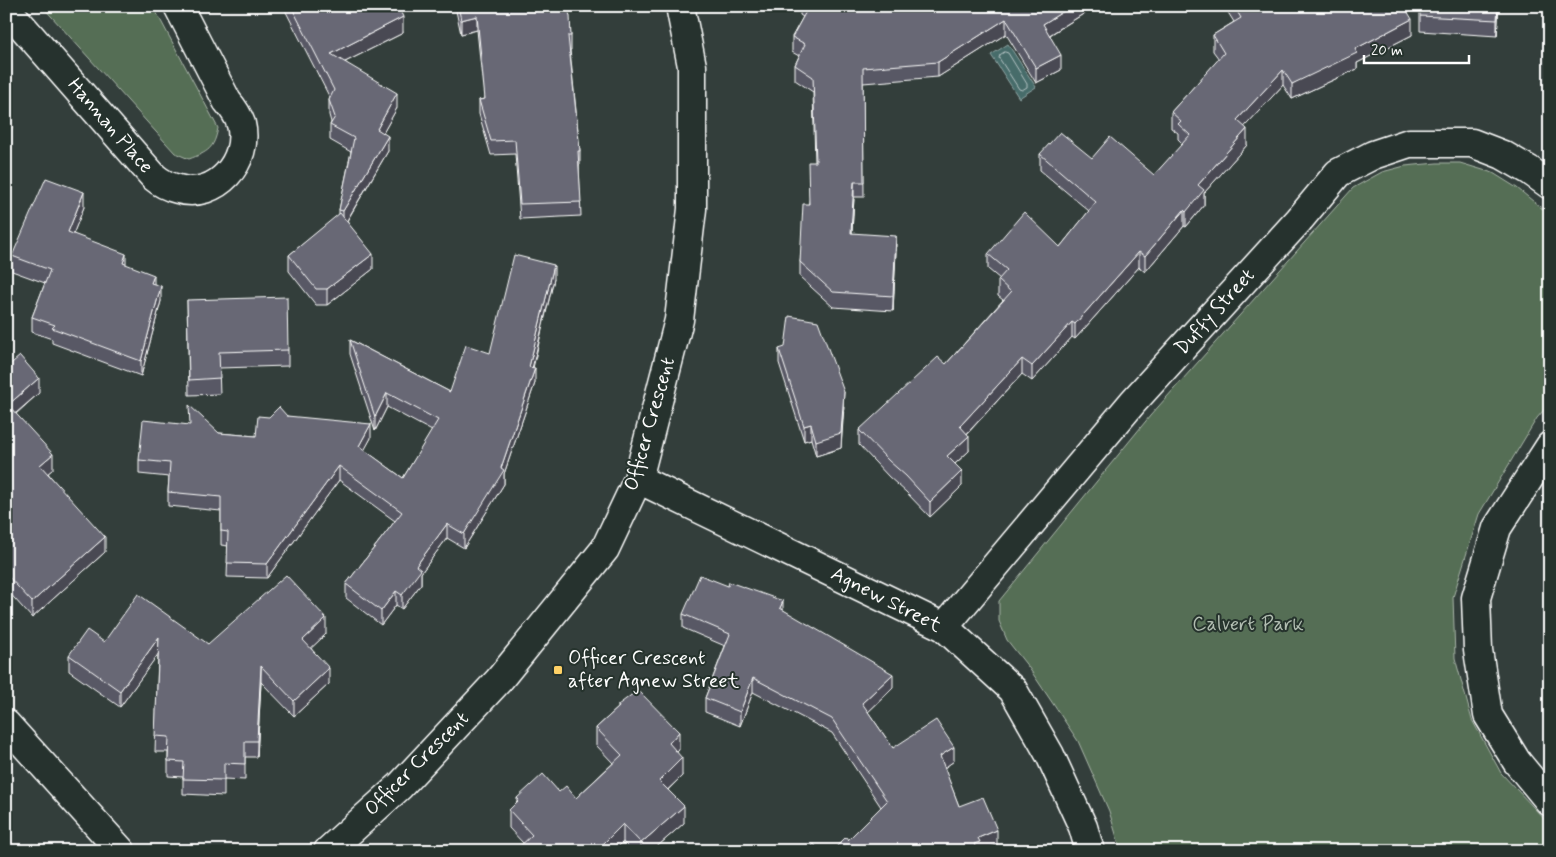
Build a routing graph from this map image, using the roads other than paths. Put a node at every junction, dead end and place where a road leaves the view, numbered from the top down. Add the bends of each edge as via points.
1 (178, 6) edge
2 (680, 6) edge
3 (6, 8) edge
4 (1550, 185) edge
5 (1550, 446) edge
6 (638, 479) junction
7 (944, 627) junction
8 (6, 724) edge
9 (1550, 802) edge
10 (122, 851) edge
11 (328, 851) edge
12 (1090, 851) edge

1 - 3 street, Hannan Place via 227,101 236,111 243,142 229,174 211,187 195,191 165,185 154,177
2 - 6 street, Officer Crescent via 692,66 692,209 679,320
4 - 7 street, Duffy Street via 1503,154 1472,143 1409,143 1373,155 1338,173 1133,402
5 - 9 street via 1497,528 1476,598 1478,650 1488,714 1517,762
6 - 7 street, Agnew Street
6 - 11 street, Officer Crescent via 605,549 499,680 400,786
7 - 12 street, Agnew Street via 1013,690 1050,755 1083,827
8 - 10 street

